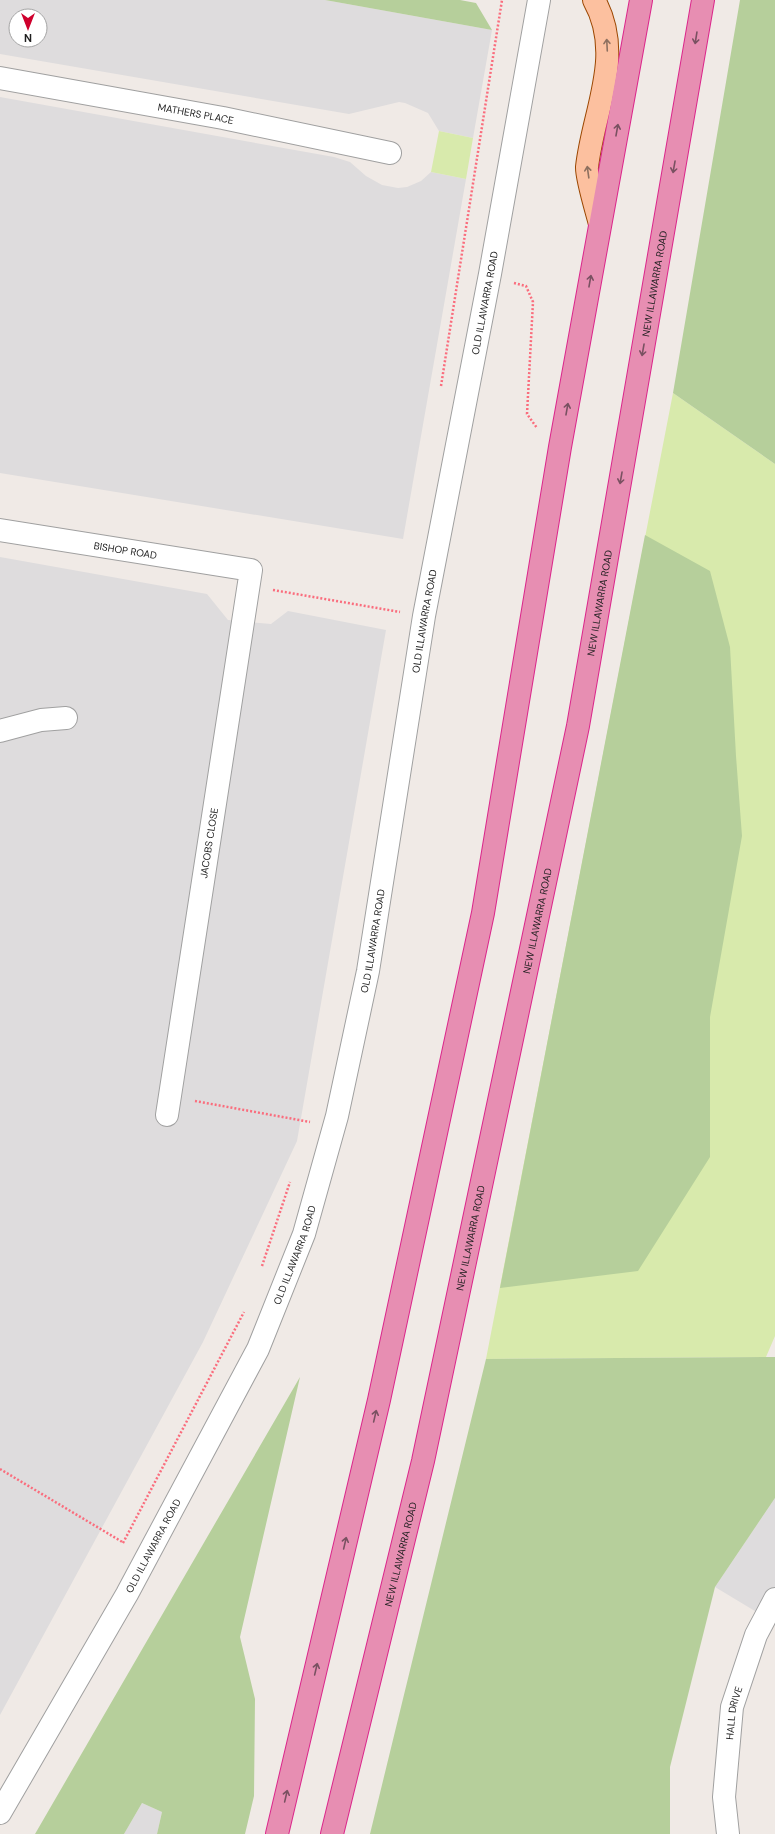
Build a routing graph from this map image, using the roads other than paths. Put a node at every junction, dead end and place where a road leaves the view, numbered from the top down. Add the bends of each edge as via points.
1 (539, 0) edge
2 (594, 0) edge
3 (641, 0) edge
4 (703, 0) edge
5 (0, 78) edge
6 (390, 153) dead end
7 (600, 224) junction
8 (0, 530) edge
9 (250, 578) joint
10 (66, 718) dead end
11 (0, 731) edge
12 (168, 1106) road end
13 (775, 1599) edge
14 (0, 1813) edge
15 (277, 1834) edge
16 (332, 1834) edge
17 (728, 1834) edge

1 - 14 street, OLD ILLAWARRA ROAD via 490,274 424,616 368,971 337,1116 304,1234 258,1349 127,1594
7 -> 2 main road via 587,169 606,75 607,39 604,23
7 -> 3 highway
4 -> 16 highway, NEW ILLAWARRA ROAD via 578,726 424,1462
5 - 6 street, MATHERS PLACE via 223,118
15 -> 7 highway via 379,1400 483,913 560,447
8 - 9 street, BISHOP ROAD
9 - 12 street, JACOBS CLOSE
10 - 11 street via 41,720
13 - 17 street, HALL DRIVE via 756,1634 732,1707 724,1797

